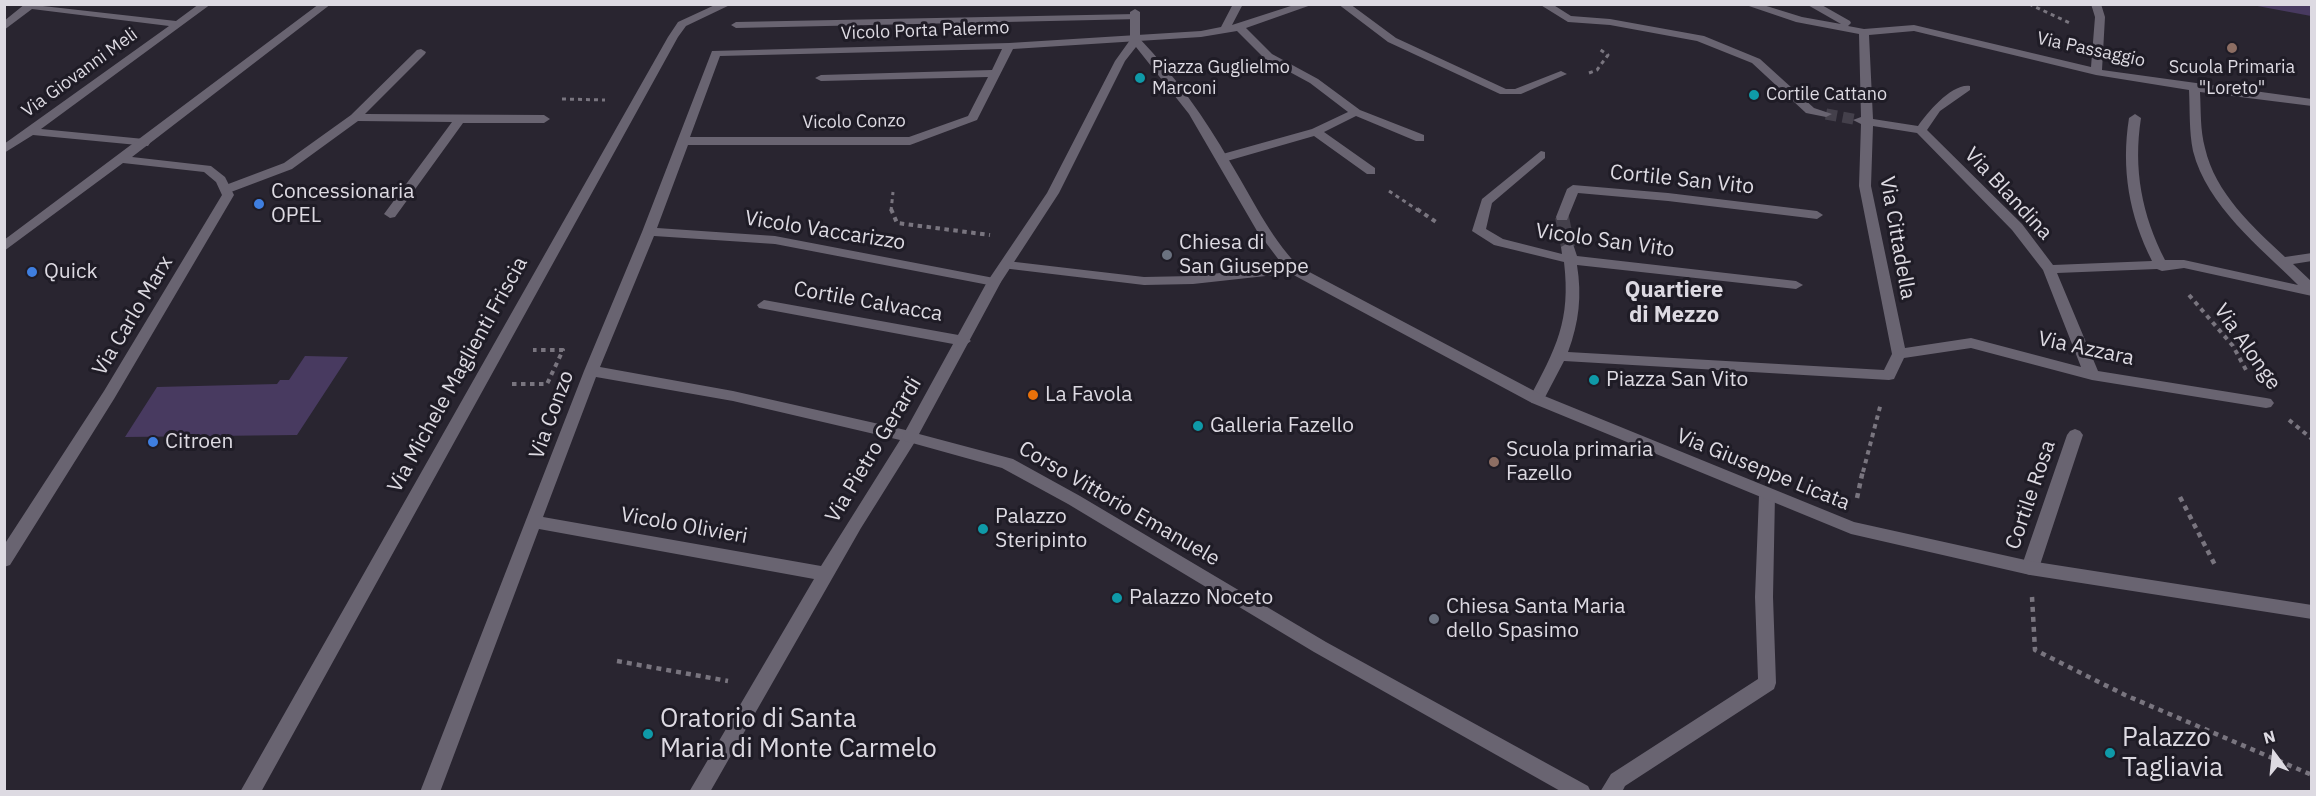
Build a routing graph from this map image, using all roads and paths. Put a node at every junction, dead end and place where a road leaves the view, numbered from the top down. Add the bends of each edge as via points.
1 (206, 4) edge
2 (326, 4) edge
3 (727, 4) edge
4 (1238, 4) edge
5 (1309, 4) edge
6 (1343, 4) edge
7 (1544, 4) edge
8 (1748, 4) edge
9 (1810, 4) edge
10 (2029, 4) edge
11 (2096, 4) edge
12 (30, 5) edge
13 (1135, 10) edge
14 (2048, 13) dead end
15 (1587, 21) junction
16 (178, 24) junction
17 (736, 25) dead end
18 (4, 27) edge
19 (1239, 27) junction
20 (1225, 29) junction
21 (1864, 32) junction
22 (1135, 40) junction
23 (1009, 45) junction
24 (421, 52) dead end
25 (716, 54) joint
26 (2096, 72) junction
27 (995, 73) junction
28 (1561, 74) joint
29 (821, 78) dead end
30 (1966, 88) dead end
31 (2194, 88) junction
32 (2312, 103) edge
33 (1356, 112) junction
34 (1826, 114) tunnel mouth
35 (355, 117) junction
36 (544, 118) joint
37 (2135, 118) dead end
38 (460, 119) junction
39 (1862, 121) junction
40 (621, 127) junction
41 (1921, 130) junction
42 (31, 131) junction
43 (1317, 132) junction
44 (1420, 138) dead end
45 (683, 141) junction
46 (144, 143) junction
47 (4, 150) edge
48 (1541, 155) dead end
49 (1223, 158) junction
50 (121, 159) junction
51 (1371, 171) joint
52 (227, 189) junction
53 (893, 192) dead end
54 (390, 214) dead end
55 (1817, 215) dead end
56 (1562, 217) tunnel mouth
57 (1436, 222) dead end
58 (648, 232) junction
59 (1024, 239) junction
60 (4, 247) edge
61 (1569, 254) junction
62 (2312, 257) edge
63 (2283, 261) junction
64 (1007, 265) junction
65 (2162, 267) junction
66 (1293, 269) junction
67 (2049, 269) junction
68 (994, 282) junction
69 (1796, 285) dead end
70 (2312, 291) edge
71 (764, 305) dead end
72 (964, 341) junction
73 (496, 350) junction
74 (1899, 354) junction
75 (1559, 356) junction
76 (591, 371) junction
77 (2092, 375) junction
78 (477, 385) junction
79 (1537, 399) junction
80 (2265, 403) junction
81 (1880, 404) dead end
82 (2075, 435) dead end
83 (910, 437) junction
84 (2312, 439) edge
85 (1767, 495) junction
86 (2180, 497) dead end
87 (535, 522) junction
88 (1851, 528) junction
89 (4, 560) edge
90 (2030, 568) junction
91 (825, 574) junction
92 (2232, 600) junction
93 (2312, 612) edge
94 (617, 661) dead end
95 (763, 687) junction
96 (2312, 775) edge
97 (250, 792) edge
98 (430, 792) edge
99 (699, 792) edge
100 (1581, 792) edge
101 (1610, 792) edge

1 - 16 street, Via Giovanni Meli
2 - 46 street
3 - 40 street, Via Michele Maglienti Friscia via 682,24
4 - 20 street
5 - 19 street, Vicolo Porta Palermo
6 - 28 street via 1392,40 1504,92 1517,92
7 - 15 street via 1568,19
8 - 21 street, Via Passaggio via 1800,20
9 - 21 street
10 - 14 path
11 - 26 street via 2100,17
12 - 16 street
12 - 18 street
13 - 17 street
13 - 22 street
15 - 28 path via 1597,48 1608,54 1597,70 1590,73
15 - 34 street via 1700,38 1756,62 1810,111
16 - 42 street, Via Giovanni Meli
19 - 20 street, Vicolo Porta Palermo
19 - 33 street via 1268,56 1314,81
20 - 22 street, Vicolo Porta Palermo
21 - 26 street, Via Passaggio via 1914,28
21 - 39 street, Via Cittadella
22 - 23 street, Vicolo Porta Palermo
22 - 49 street, Via Giuseppe Licata via 1155,60
22 - 59 street, Via Pietro Gerardi
23 - 25 street, Vicolo Porta Palermo
23 - 27 street, Vicolo Conzo
24 - 35 street
25 - 45 street, Via Conzo
26 - 31 street, Via Passaggio
27 - 29 street
27 - 45 street, Vicolo Conzo via 973,118 910,141
30 - 41 street via 1936,109
31 - 32 street, Via Passaggio
31 - 63 street via 2201,155 2215,189
33 - 43 street
33 - 44 street
35 - 38 street
35 - 52 street via 288,166
36 - 38 street
36 - 40 path via 558,99 611,100 594,127
37 - 65 street via 2131,179 2148,240
38 - 54 street
39 - 41 street
39 - 74 street, Via Cittadella via 1865,186
40 - 73 street, Via Michele Maglienti Friscia
41 - 67 street, Via Blandina via 2017,227
42 - 46 street
42 - 47 street, Via Giovanni Meli
43 - 49 street
43 - 51 street
45 - 58 street, Via Conzo
46 - 50 street
48 - 61 street, Vicolo San Vito via 1486,202 1479,231 1485,238 1522,251
49 - 66 street, Via Giuseppe Licata via 1277,253
50 - 52 street via 207,170 219,176
50 - 60 street
51 - 57 path via 1394,196
52 - 89 street, Via Carlo Marx via 228,195 212,225
53 - 59 path via 891,212 897,223
55 - 56 street, Cortile San Vito via 1573,189
58 - 68 street, Vicolo Vaccarizzo via 775,240
58 - 76 street, Via Conzo
59 - 64 street, Via Pietro Gerardi
61 - 69 street, Vicolo San Vito
61 - 75 street via 1576,294 1568,335
62 - 63 street
63 - 70 street
64 - 66 street via 1144,281
64 - 68 street, Via Pietro Gerardi
65 - 67 street
65 - 70 street via 2184,264
65 - 80 path, Via Alonge via 2233,346
66 - 79 street, Via Giuseppe Licata
67 - 77 street, Via Blandina
68 - 72 street, Via Pietro Gerardi
71 - 72 street, Cortile Calvacca
72 - 83 street, Via Pietro Gerardi
73 - 78 street, Via Michele Maglienti Friscia
73 - 78 path via 563,350 548,384
74 - 75 street via 1889,375
74 - 77 street, Via Azzara via 1971,343
75 - 79 street
76 - 83 street, Corso Vittorio Emanuele via 733,396
76 - 87 street, Via Conzo
77 - 80 street, Via Azzara
78 - 97 street, Via Michele Maglienti Friscia
79 - 85 street, Via Giuseppe Licata
80 - 84 path, Via Alonge
81 - 88 path
82 - 90 street, Cortile Rosa
83 - 91 street, Via Pietro Gerardi
83 - 100 street, Corso Vittorio Emanuele via 1007,463 1320,647
85 - 88 street, Via Giuseppe Licata
85 - 101 street via 1767,683 1618,780
86 - 92 path
87 - 91 street, Vicolo Olivieri
87 - 98 street, Via Conzo
88 - 90 street, Via Giuseppe Licata
90 - 92 street, Via Giuseppe Licata
90 - 96 path via 2036,651 2125,695
91 - 95 street, Via Pietro Gerardi
92 - 93 street, Via Giuseppe Licata
94 - 95 path
95 - 99 street, Via Pietro Gerardi

